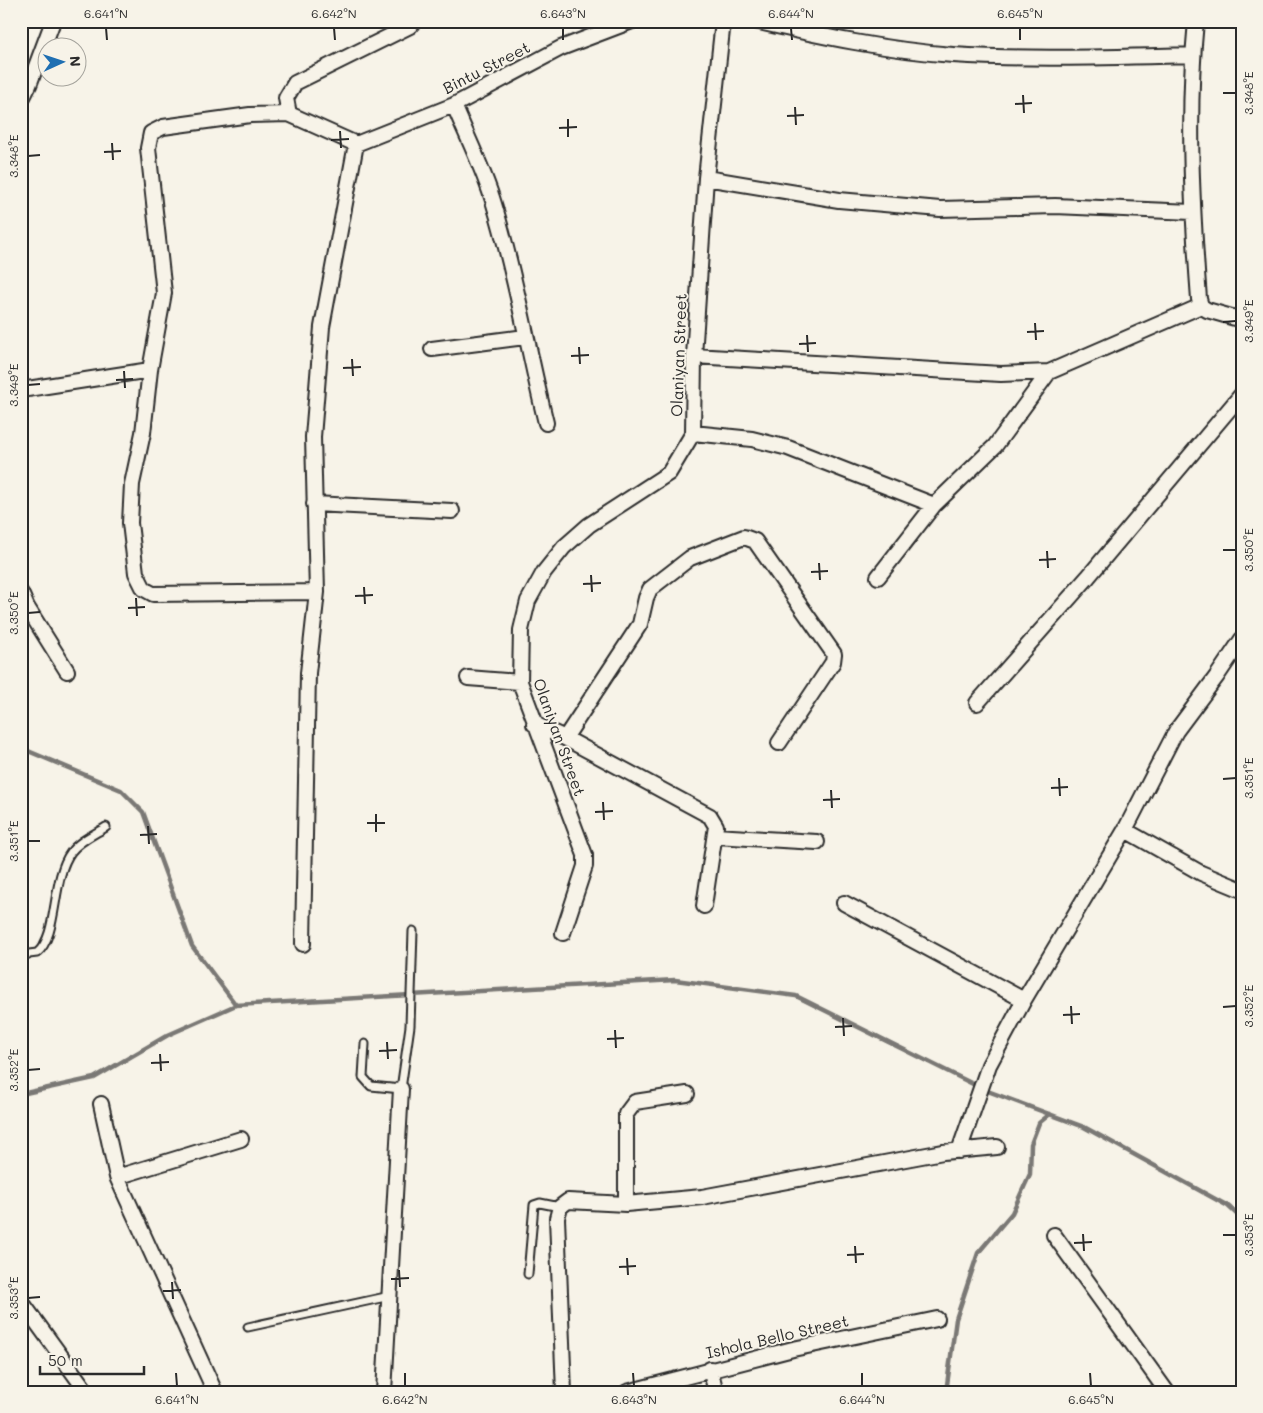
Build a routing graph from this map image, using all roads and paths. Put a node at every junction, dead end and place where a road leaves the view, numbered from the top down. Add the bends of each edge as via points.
1 (53, 21) edge
2 (414, 21) edge
3 (632, 21) edge
4 (723, 21) edge
5 (755, 21) edge
6 (1196, 21) edge
7 (1193, 55) junction
8 (21, 101) edge
9 (454, 105) junction
10 (289, 114) junction
11 (356, 144) junction
12 (706, 178) junction
13 (1192, 212) junction
14 (1201, 306) junction
15 (1242, 320) edge
16 (525, 337) junction
17 (432, 349) dead end
18 (694, 356) junction
19 (150, 370) junction
20 (1050, 372) junction
21 (21, 390) edge
22 (1242, 394) edge
23 (546, 423) dead end
24 (693, 432) junction
25 (314, 504) junction
26 (934, 505) junction
27 (452, 511) dead end
28 (878, 577) dead end
29 (317, 592) junction
30 (21, 593) edge
31 (1242, 639) edge
32 (67, 671) dead end
33 (468, 678) dead end
34 (520, 682) junction
35 (977, 703) dead end
36 (534, 724) junction
37 (565, 738) junction
38 (779, 744) dead end
39 (106, 827) dead end
40 (1125, 830) junction
41 (715, 836) junction
42 (817, 842) dead end
43 (1242, 890) edge
44 (844, 903) dead end
45 (704, 906) dead end
46 (413, 931) dead end
47 (563, 933) dead end
48 (303, 944) dead end
49 (21, 955) edge
50 (1024, 1000) junction
51 (365, 1044) dead end
52 (401, 1089) junction
53 (687, 1094) dead end
54 (101, 1104) dead end
55 (241, 1139) dead end
56 (997, 1147) dead end
57 (959, 1151) junction
58 (117, 1177) junction
59 (626, 1204) junction
60 (560, 1207) junction
61 (1054, 1235) dead end
62 (528, 1274) dead end
63 (390, 1296) junction
64 (21, 1301) edge
65 (937, 1319) dead end
66 (248, 1327) dead end
67 (710, 1369) junction
68 (87, 1392) edge
69 (215, 1392) edge
70 (384, 1392) edge
71 (564, 1392) edge
72 (627, 1392) edge
73 (716, 1392) edge
74 (1167, 1392) edge

1 - 8 street via 30,86
2 - 10 street via 410,26 294,84 286,98
3 - 9 street, Bintu Street via 561,48
4 - 12 street, Olaniyan Street
5 - 7 street via 841,41 953,55 1074,58
6 - 7 street
7 - 13 street
9 - 11 street, Bintu Street
9 - 16 street via 493,202 512,267
10 - 11 street
10 - 19 street via 250,114 163,127 151,133 148,148 164,293
11 - 25 street via 322,327 313,437
12 - 13 street via 838,200 940,209 1055,206
12 - 18 street, Olaniyan Street
13 - 14 street
14 - 15 street
14 - 20 street
16 - 17 street
16 - 23 street
18 - 20 street via 1001,374
18 - 24 street, Olaniyan Street
19 - 21 street
19 - 29 street via 143,433 132,484 130,523 136,573 144,588 153,594
20 - 26 street via 995,446
22 - 35 street
24 - 26 street via 752,439 788,448
24 - 34 street, Olaniyan Street via 669,473 589,524 564,547 544,572 528,601 521,630
25 - 27 street
25 - 29 street
26 - 28 street
29 - 48 street via 308,673
30 - 32 street
31 - 40 street via 1176,731
33 - 34 street
34 - 36 street, Olaniyan Street
36 - 37 street
36 - 47 street, Olaniyan Street via 585,855 585,866
37 - 38 street via 640,624 650,589 690,558 744,536 755,541 834,654 833,662
37 - 41 street via 710,816 716,826
39 - 49 lane via 73,850 65,862 47,940 37,953
40 - 43 street via 1201,873
40 - 50 street
41 - 42 street
41 - 45 street
44 - 50 street
46 - 52 lane via 410,1026
50 - 57 street via 989,1065
51 - 52 lane via 363,1077 371,1086
52 - 63 street
53 - 59 street via 636,1102 626,1114
54 - 58 street
55 - 58 street
56 - 57 street
57 - 59 street via 861,1166 702,1197
58 - 69 street
59 - 60 street via 568,1201
60 - 62 lane via 534,1205
60 - 71 street
61 - 74 street
63 - 66 lane
63 - 70 street
64 - 68 street
65 - 67 street, Ishola Bello Street
67 - 72 street, Ishola Bello Street
67 - 73 street

